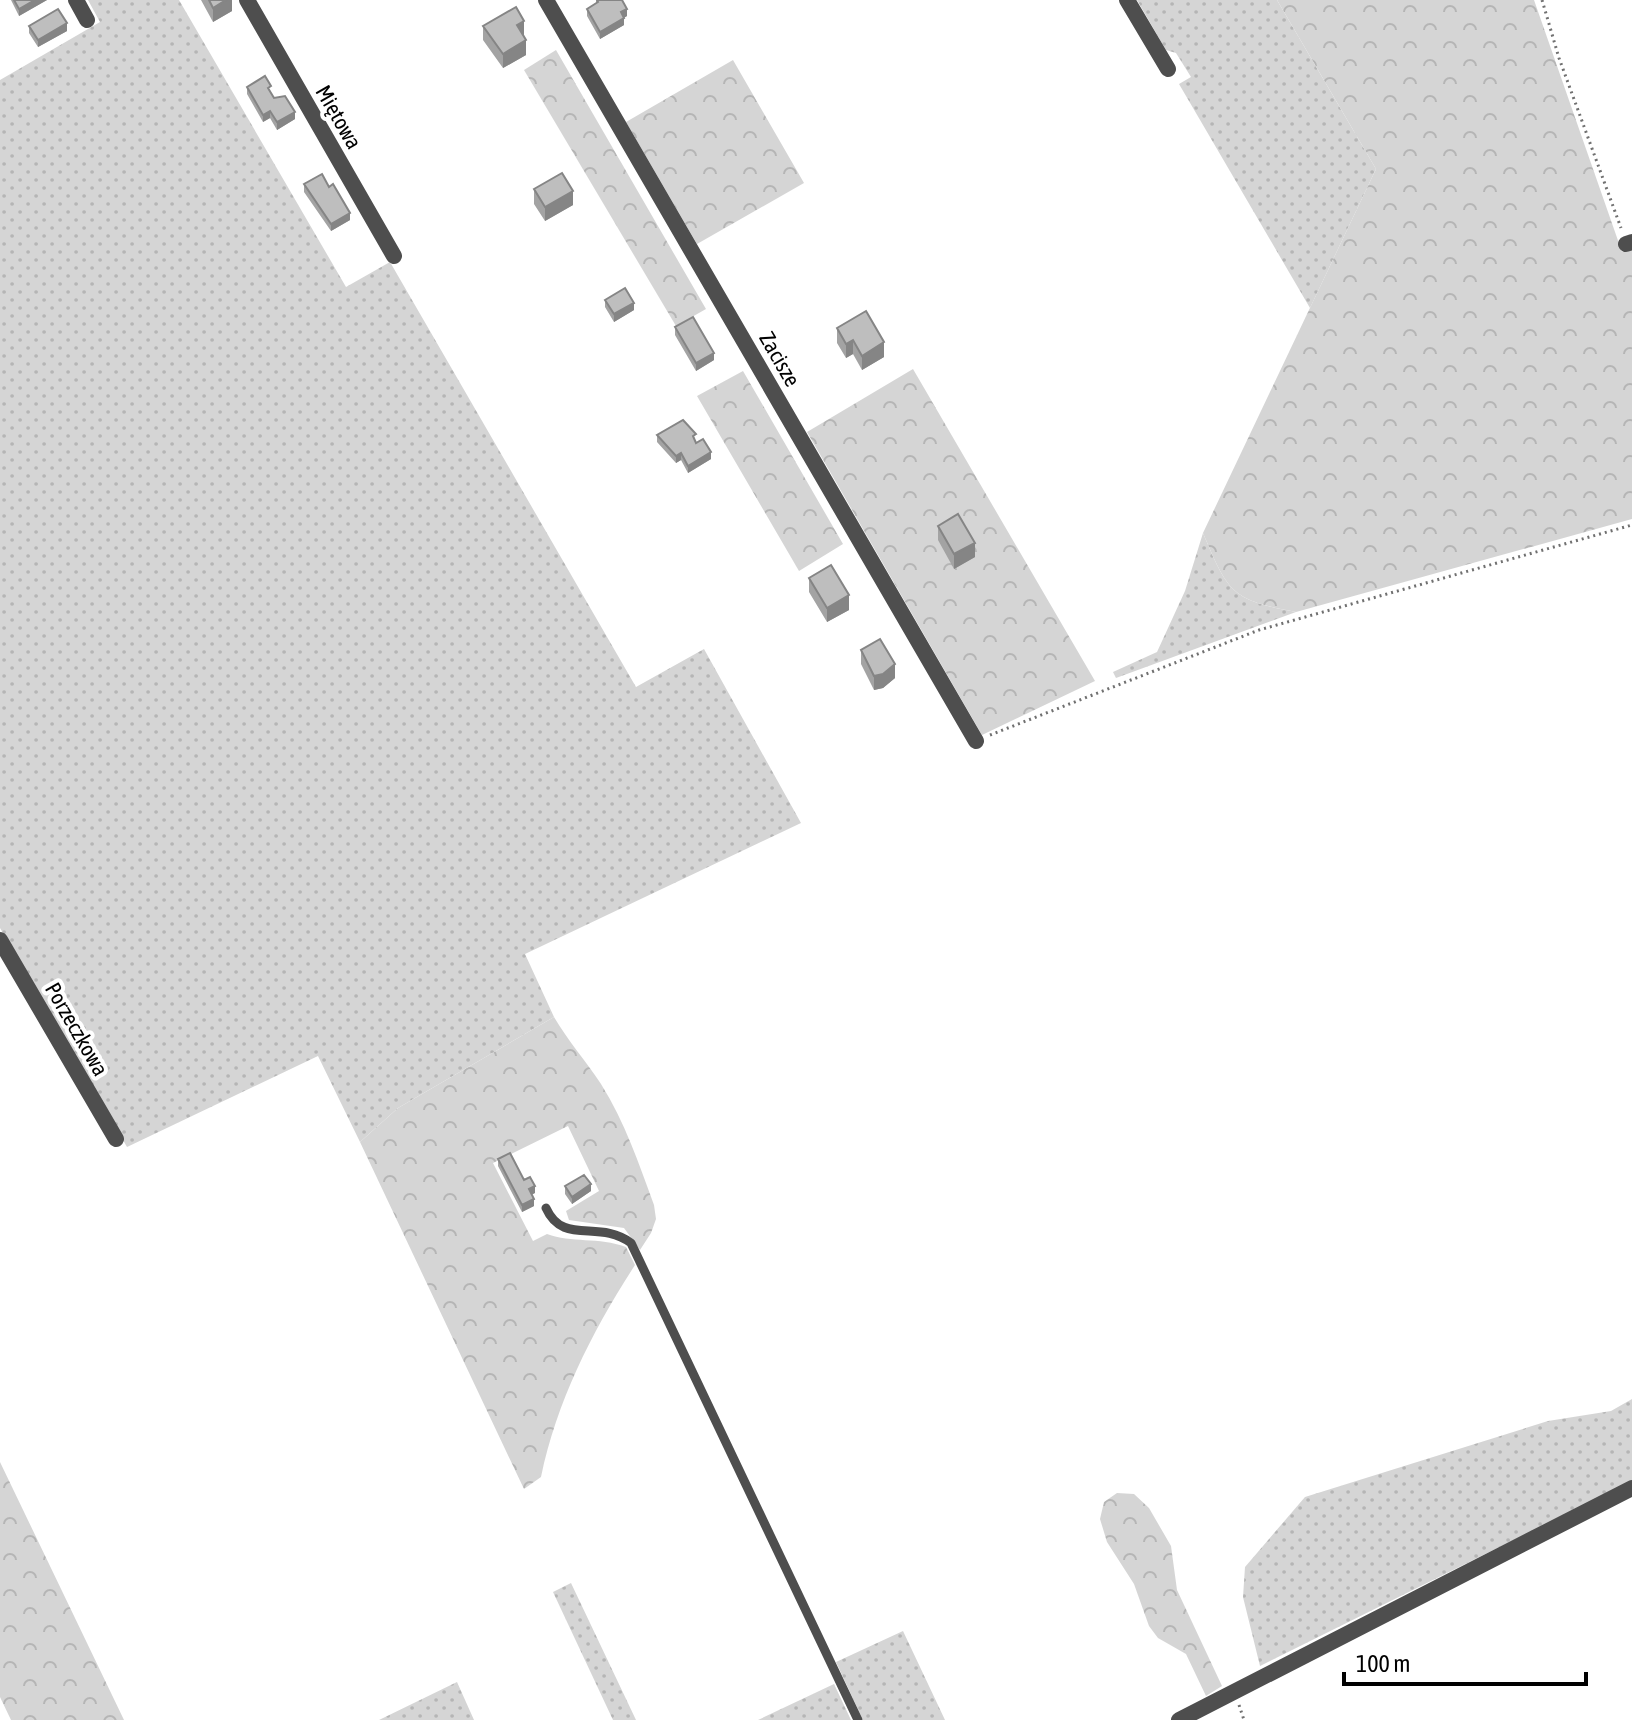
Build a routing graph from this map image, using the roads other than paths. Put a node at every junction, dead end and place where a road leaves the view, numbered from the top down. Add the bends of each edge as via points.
1 (76, 0) edge
2 (247, 0) edge
3 (546, 0) edge
4 (1127, 0) edge
5 (87, 20) dead end
6 (1168, 69) dead end
7 (394, 256) dead end
8 (976, 741) road end
9 (0, 940) edge
10 (116, 1139) dead end
11 (546, 1208) dead end
12 (1632, 1488) edge
13 (858, 1720) edge
14 (1179, 1720) edge

1 - 5 street
2 - 7 street, Miętowa
3 - 8 street, Zacisze
4 - 6 street
9 - 10 street, Porzeczkowa
11 - 13 lane via 560,1228 605,1230 631,1243
12 - 14 street

